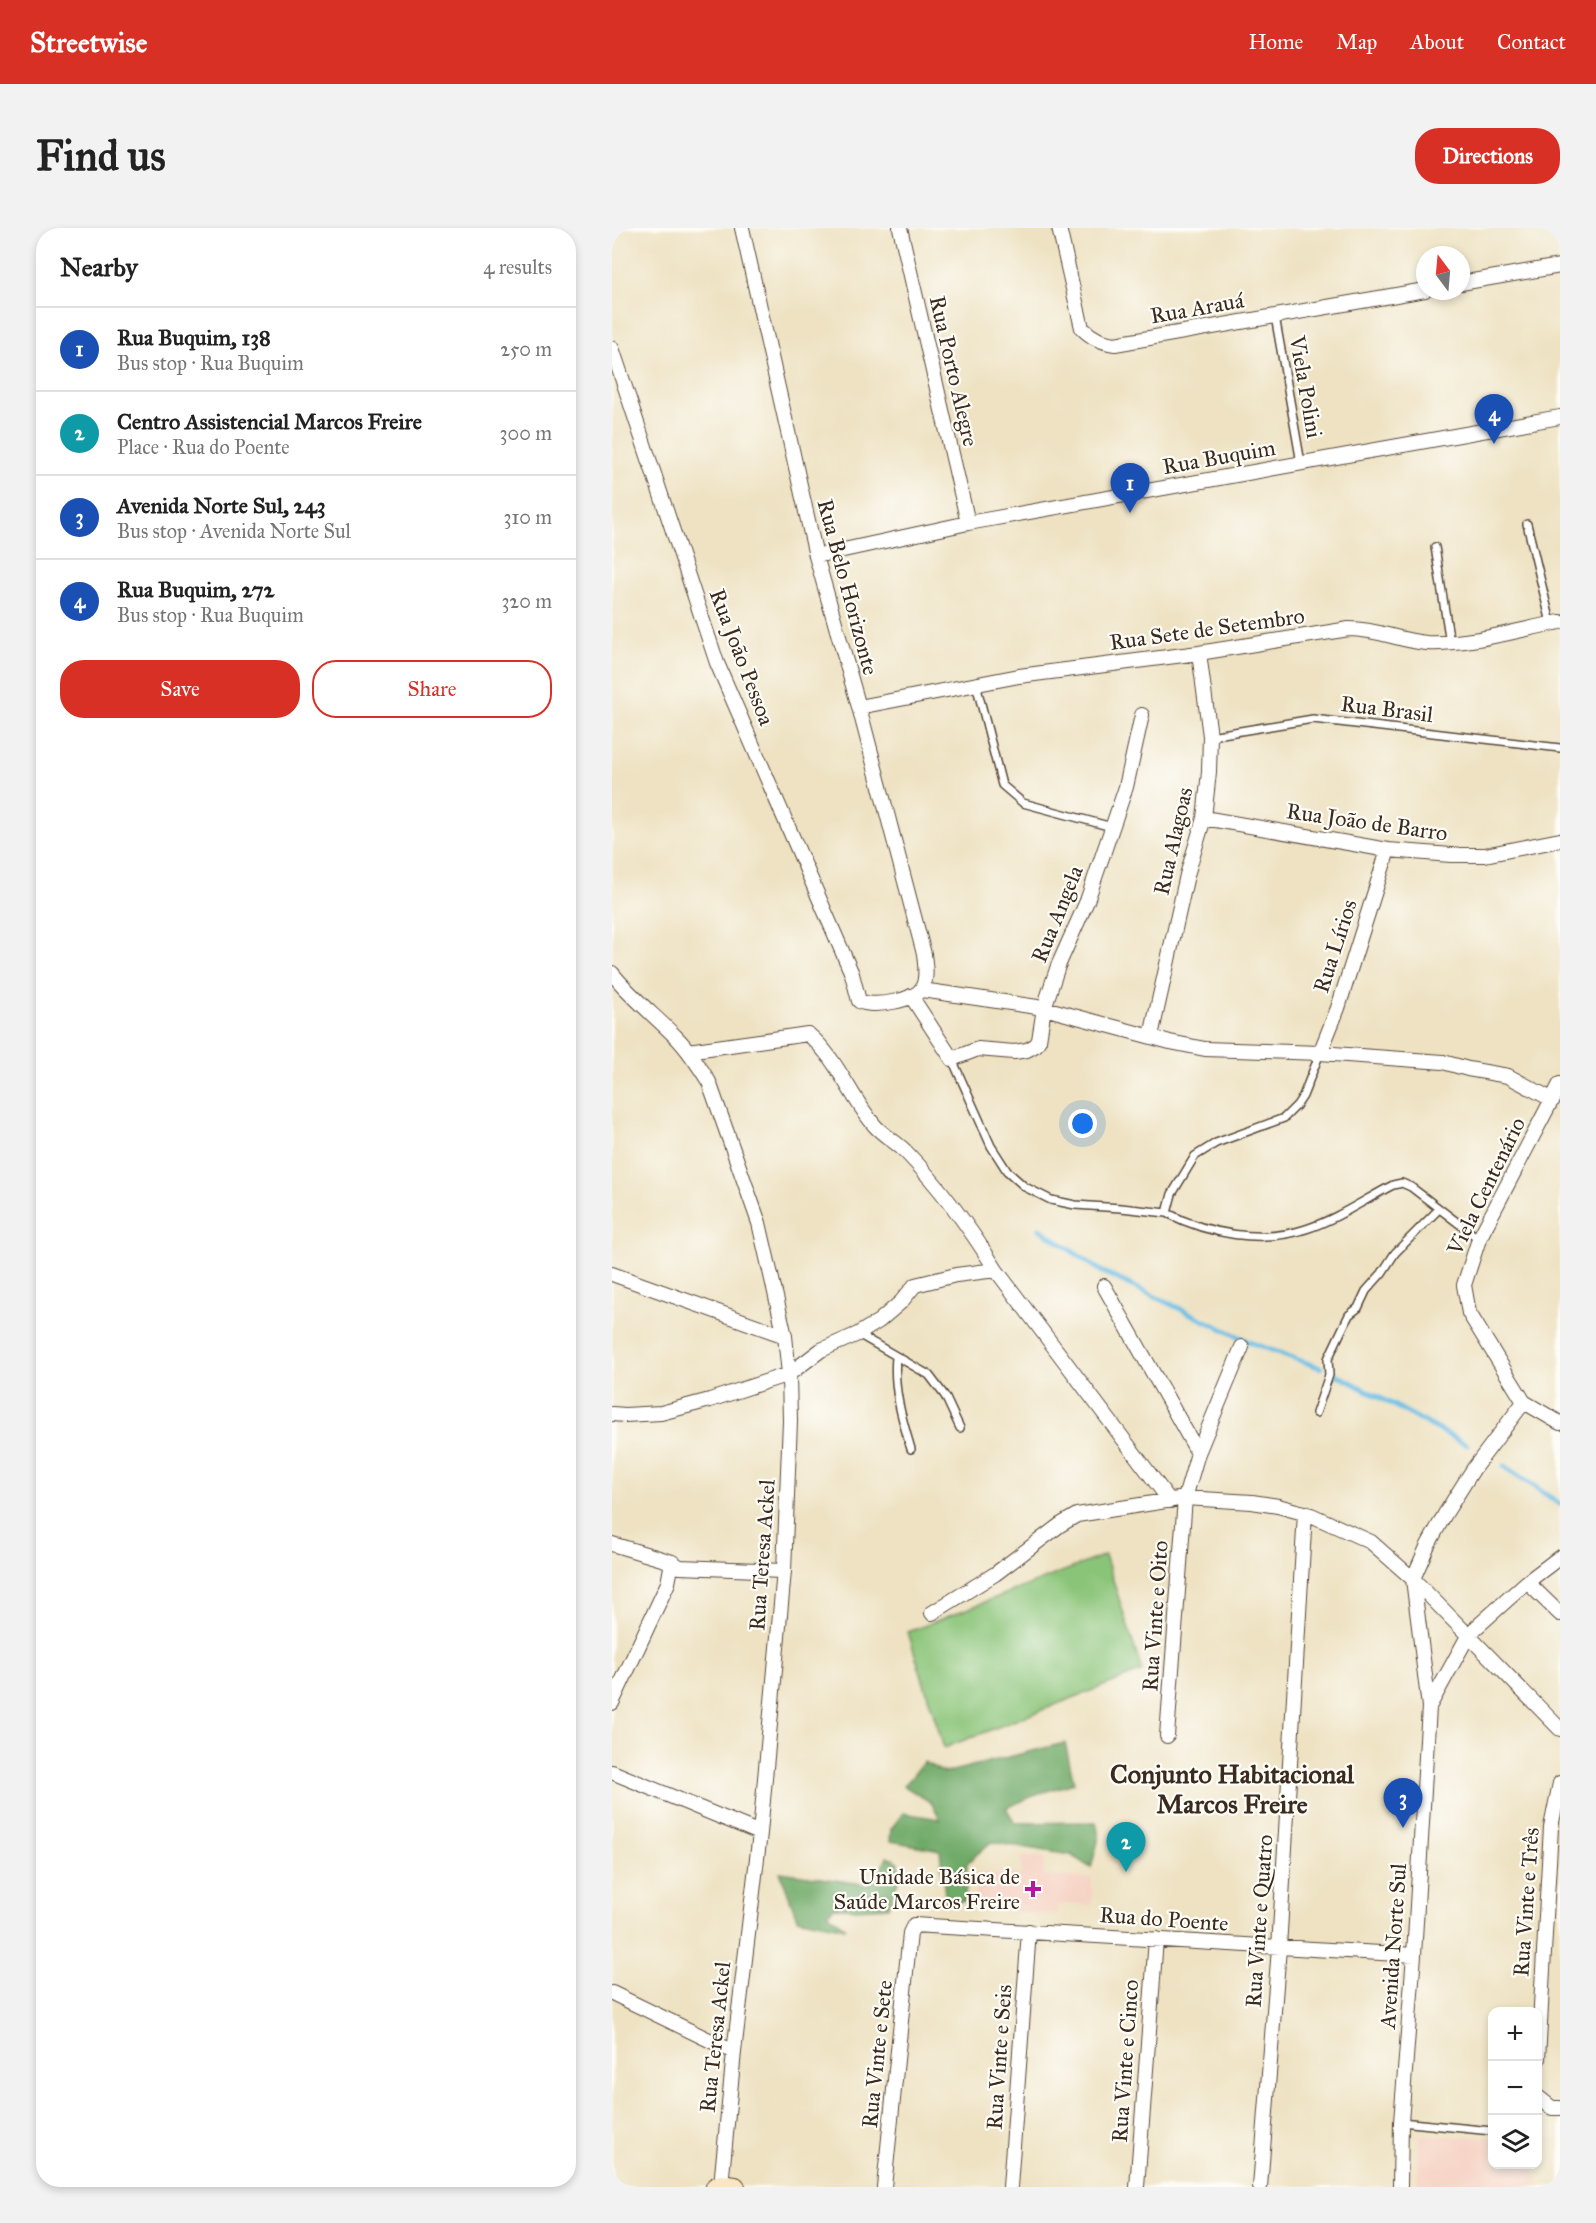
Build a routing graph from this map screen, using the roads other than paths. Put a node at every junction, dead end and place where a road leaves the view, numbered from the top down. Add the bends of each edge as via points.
1 (741, 228) edge
2 (900, 228) edge
3 (1059, 228) edge
4 (1560, 266) edge
5 (1470, 281) edge
6 (1416, 292) edge
7 (1275, 316) junction
8 (612, 348) edge
9 (1560, 417) edge
10 (1301, 464) junction
11 (968, 523) junction
12 (1527, 524) dead end
13 (1435, 547) dead end
14 (816, 556) junction
15 (1556, 623) edge
16 (1450, 643) junction
17 (1199, 652) junction
18 (976, 684) junction
19 (859, 707) junction
20 (1142, 716) dead end
21 (1210, 736) junction
22 (1560, 748) edge
23 (1204, 818) junction
24 (1113, 827) junction
25 (1560, 840) edge
26 (1388, 850) junction
27 (612, 973) edge
28 (916, 993) junction
29 (1044, 1008) junction
30 (1151, 1036) junction
31 (688, 1051) junction
32 (1320, 1053) junction
33 (952, 1059) junction
34 (1560, 1084) edge
35 (1552, 1100) junction
36 (1439, 1209) junction
37 (1167, 1213) junction
38 (1479, 1239) junction
39 (996, 1270) junction
40 (612, 1274) edge
41 (1104, 1286) dead end
42 (858, 1334) junction
43 (785, 1336) junction
44 (1242, 1347) dead end
45 (896, 1357) junction
46 (789, 1374) junction
47 (1524, 1402) junction
48 (1316, 1413) dead end
49 (612, 1414) edge
50 (1560, 1423) edge
51 (960, 1428) dead end
52 (911, 1449) dead end
53 (1198, 1453) junction
54 (1185, 1498) junction
55 (1170, 1501) junction
56 (1305, 1514) junction
57 (612, 1544) edge
58 (1560, 1557) edge
59 (672, 1562) junction
60 (784, 1571) junction
61 (1413, 1579) junction
62 (1527, 1582) junction
63 (932, 1612) dead end
64 (1560, 1614) edge
65 (1468, 1634) junction
66 (612, 1702) edge
67 (1429, 1707) junction
68 (1560, 1729) edge
69 (1167, 1736) dead end
70 (612, 1772) edge
71 (1560, 1784) edge
72 (760, 1833) junction
73 (912, 1926) joint
74 (1029, 1931) junction
75 (1156, 1939) junction
76 (1279, 1948) junction
77 (1414, 1955) junction
78 (612, 1993) edge
79 (1541, 2007) edge
80 (734, 2052) junction
81 (1542, 2100) edge
82 (1560, 2108) edge
83 (1401, 2122) junction
84 (1488, 2131) edge
85 (724, 2186) edge
86 (884, 2187) edge
87 (1010, 2187) edge
88 (1137, 2187) edge
89 (1260, 2187) edge
90 (1400, 2187) edge

1 - 14 street, Rua Belo Horizonte
2 - 11 street, Rua Porto Alegre
3 - 7 street, Rua Arauá via 1082,328 1104,342 1115,344
4 - 5 street
6 - 7 street, Rua Arauá
7 - 10 lane, Viela Polini
8 - 28 street, Rua João Pessoa via 717,663 852,974 859,1001 886,1003
9 - 10 street, Rua Buquim
10 - 11 street, Rua Buquim
11 - 14 street, Rua Buquim
12 - 15 lane
13 - 16 lane
14 - 19 street, Rua Belo Horizonte
15 - 16 street, Rua Sete de Setembro
16 - 17 street, Rua Sete de Setembro via 1424,643 1367,629 1349,629
17 - 18 street, Rua Sete de Setembro
17 - 21 street, Rua Alagoas
18 - 19 street, Rua Sete de Setembro
18 - 24 lane via 1002,785 1023,802
19 - 28 street, Rua Belo Horizonte via 924,954 926,968
20 - 24 street, Rua Angela
21 - 22 lane, Rua Brasil via 1312,719
21 - 23 street, Rua Alagoas
23 - 26 street, Rua João de Barro
23 - 30 street, Rua Alagoas via 1187,875
24 - 29 street, Rua Angela
25 - 26 street, Rua João de Barro via 1485,855
26 - 32 street, Rua Lírios
27 - 31 street, Rua Teresa Ackel
28 - 29 street
28 - 33 street
29 - 30 street
29 - 33 street, Rua Angela via 1039,1040 1031,1048 1014,1052 978,1049
30 - 32 street via 1205,1049
31 - 39 street via 808,1034 823,1046 876,1127 906,1151 943,1195
31 - 43 street, Rua Teresa Ackel via 709,1083 759,1223
32 - 35 street via 1452,1064 1508,1076
32 - 37 lane via 1297,1105 1284,1118 1216,1143 1195,1156 1172,1194
33 - 37 lane via 991,1146 1007,1171 1025,1187 1075,1206
34 - 35 street, Viela Centenário
35 - 38 street, Viela Centenário
36 - 37 lane via 1402,1183 1306,1229 1280,1235 1208,1229
36 - 38 lane
36 - 48 lane via 1395,1253 1358,1308 1349,1314 1328,1359 1329,1376
38 - 47 street, Viela Centenário via 1464,1286 1469,1313
39 - 42 street via 915,1285 879,1322
39 - 55 street
40 - 43 street
41 - 53 street
42 - 45 lane
42 - 46 street via 821,1350
43 - 46 street, Rua Teresa Ackel
44 - 53 street, Rua Vinte e Oito
45 - 51 lane via 929,1375
45 - 52 lane via 894,1377
46 - 49 street via 661,1413
46 - 60 street, Rua Teresa Ackel
47 - 50 street
47 - 61 street via 1445,1514
53 - 54 street, Rua Vinte e Oito
54 - 55 street
54 - 56 street via 1252,1502
54 - 69 street, Rua Vinte e Oito
55 - 63 street via 1077,1515 995,1574
56 - 61 street via 1371,1542
56 - 76 street, Rua Vinte e Quatro
57 - 59 street
58 - 62 street, Avenida Norte Sul
59 - 60 street via 680,1567
59 - 66 street via 668,1583
60 - 72 street, Rua Teresa Ackel
61 - 65 street
61 - 67 street, Avenida Norte Sul
62 - 64 street
62 - 65 street, Avenida Norte Sul
65 - 67 street, Avenida Norte Sul
65 - 68 street
67 - 77 street, Avenida Norte Sul
70 - 72 street
71 - 79 street, Rua Vinte e Três via 1551,1827
72 - 80 street, Rua Teresa Ackel
73 - 74 street, Rua do Poente
73 - 86 street, Rua Vinte e Sete
74 - 75 street, Rua do Poente
74 - 87 street, Rua Vinte e Seis
75 - 76 street, Rua do Poente
75 - 88 street, Rua Vinte e Cinco
76 - 77 street, Rua do Poente
76 - 89 street, Rua Vinte e Quatro
77 - 83 street, Avenida Norte Sul
78 - 80 street
80 - 85 street, Rua Teresa Ackel
81 - 82 street via 1552,2108
83 - 84 lane
83 - 90 street, Avenida Norte Sul

